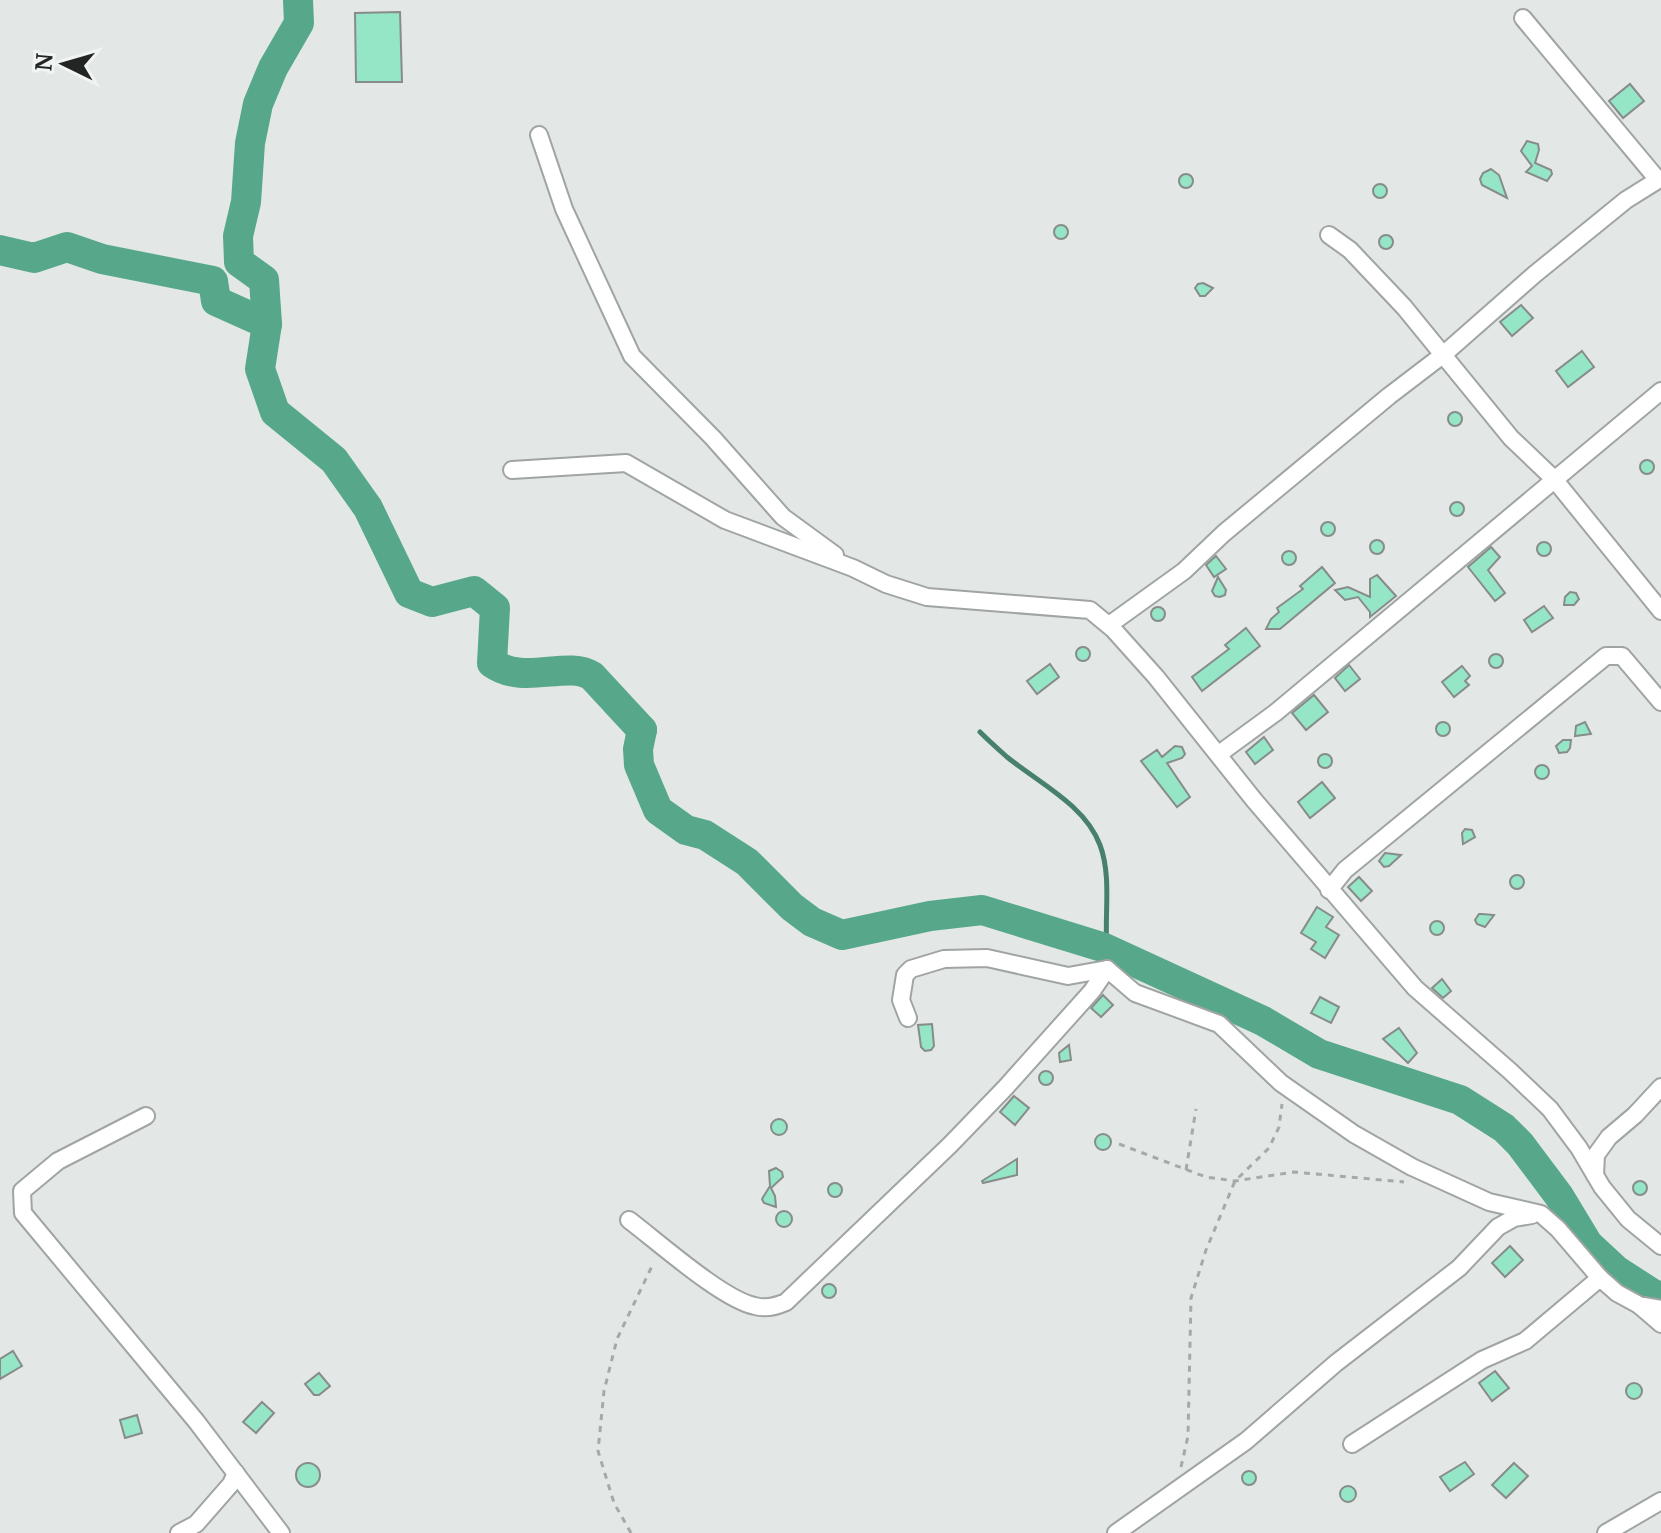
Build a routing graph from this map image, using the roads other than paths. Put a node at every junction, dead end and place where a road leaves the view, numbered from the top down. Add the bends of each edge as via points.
1 (1523, 18) dead end
2 (539, 135) dead end
3 (1659, 182) edge
4 (1329, 235) dead end
5 (1444, 354) junction
6 (1661, 391) edge
7 (512, 470) dead end
8 (1554, 479) junction
9 (853, 568) junction
10 (1661, 611) edge
11 (1109, 625) junction
12 (1661, 702) edge
13 (1219, 754) junction
14 (1329, 890) junction
15 (1107, 969) junction
16 (908, 1018) dead end
17 (1661, 1087) edge
18 (146, 1116) dead end
19 (1595, 1176) junction
20 (1541, 1214) junction
21 (629, 1220) dead end
22 (1661, 1246) edge
23 (1600, 1278) junction
24 (1639, 1305) junction
25 (1661, 1309) edge
26 (1661, 1324) edge
27 (1352, 1444) dead end
28 (236, 1473) junction
29 (1661, 1501) edge
30 (179, 1533) edge
31 (281, 1533) edge
32 (1116, 1533) edge
33 (1606, 1533) edge

1 - 3 street
2 - 9 street via 564,209 632,356 783,517
3 - 5 street via 1626,200
4 - 5 street via 1368,268
5 - 8 street via 1511,438
5 - 11 street via 1184,571
6 - 8 street
7 - 9 street via 626,463 725,520
8 - 10 street
8 - 13 street
9 - 11 street via 927,597 1090,610
11 - 13 street
12 - 14 street via 1622,656 1606,656 1345,870
13 - 14 street
14 - 19 street via 1415,988 1550,1109
15 - 16 street via 1068,976 987,958 944,959 905,975 901,1000
15 - 20 street via 1135,993 1219,1024 1281,1083 1354,1134 1489,1202
15 - 21 street via 1006,1087 786,1302 754,1306 715,1286
17 - 19 street via 1609,1137 1596,1155
18 - 28 street via 58,1161 22,1191 23,1213
19 - 22 street via 1628,1219
20 - 23 street
20 - 32 street via 1498,1227 1448,1277 1246,1441
23 - 24 street
23 - 27 street via 1525,1341 1482,1360
24 - 25 street
24 - 26 street
28 - 30 street via 196,1524
28 - 31 street
29 - 33 street

